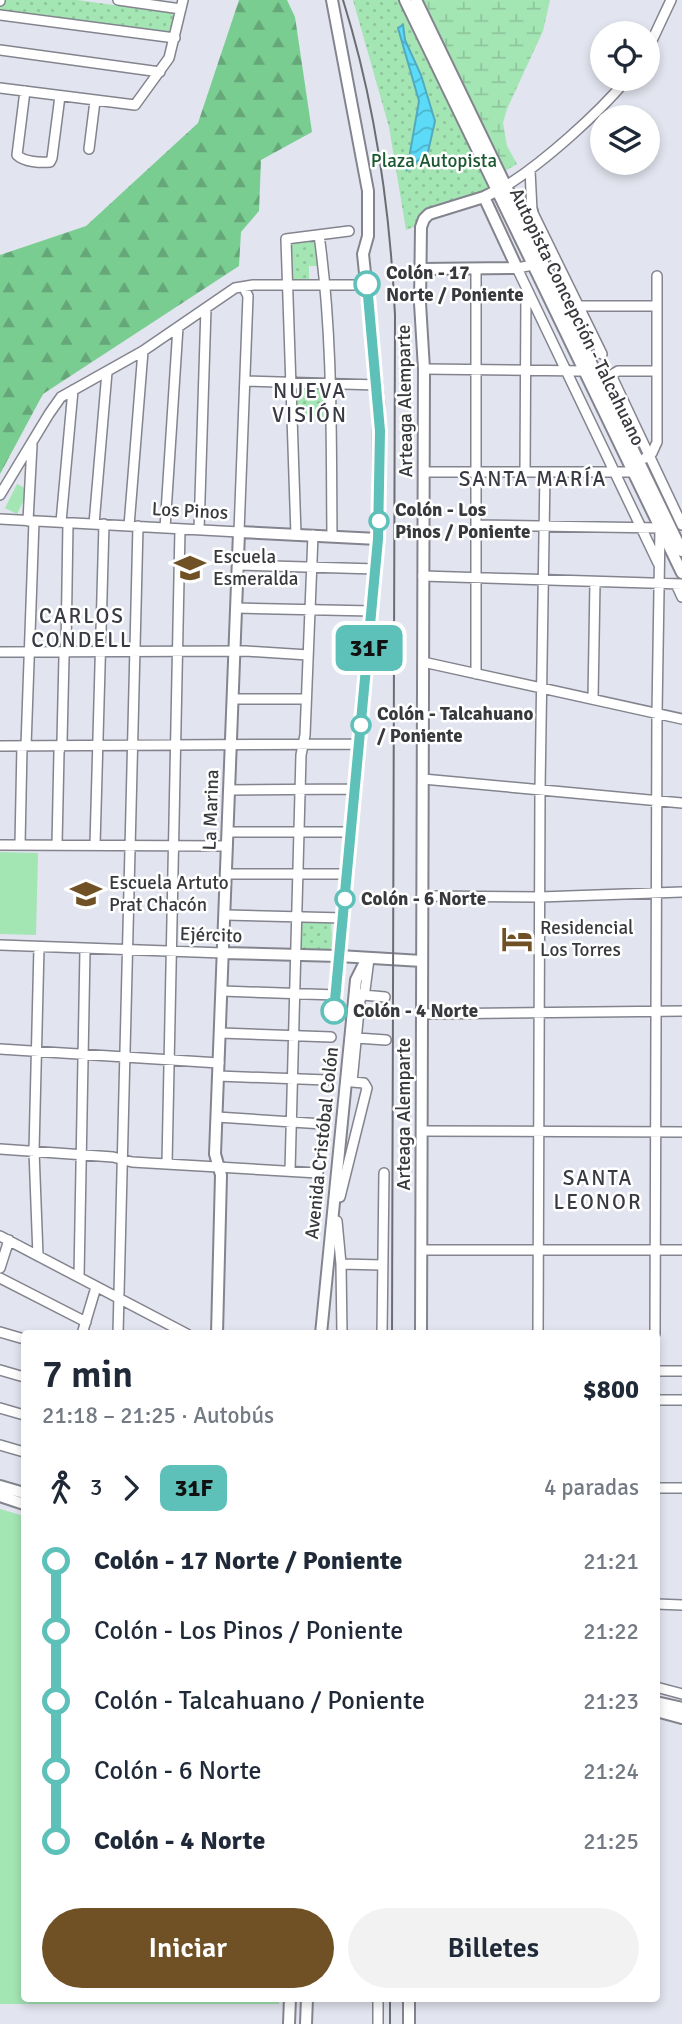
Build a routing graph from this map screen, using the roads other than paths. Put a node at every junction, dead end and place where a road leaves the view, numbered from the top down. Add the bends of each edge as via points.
1 (118, 0) edge
2 (332, 0) edge
3 (405, 0) edge
4 (415, 0) edge
5 (671, 0) edge
6 (182, 4) edge
7 (0, 15) edge
8 (660, 24) edge
9 (175, 38) junction
10 (0, 50) edge
11 (160, 72) junction
12 (0, 88) edge
13 (25, 91) junction
14 (616, 91) edge
15 (60, 96) junction
16 (95, 101) junction
17 (89, 149) dead end
18 (530, 170) junction
19 (501, 189) junction
20 (484, 197) junction
21 (533, 211) junction
22 (349, 231) dead end
23 (319, 234) junction
24 (536, 249) junction
25 (533, 265) junction
26 (517, 268) junction
27 (421, 269) junction
28 (476, 269) junction
29 (657, 276) dead end
30 (566, 280) junction
31 (287, 285) junction
32 (326, 285) junction
33 (353, 285) dead end
34 (553, 285) junction
35 (526, 287) junction
36 (244, 288) junction
37 (578, 306) junction
38 (657, 306) junction
39 (206, 308) junction
40 (178, 327) junction
41 (592, 333) junction
42 (579, 338) junction
43 (143, 351) junction
44 (602, 354) dead end
45 (424, 369) junction
46 (476, 370) junction
47 (526, 371) junction
48 (565, 371) junction
49 (585, 371) junction
50 (657, 371) junction
51 (107, 372) junction
52 (245, 381) junction
53 (291, 382) junction
54 (330, 384) junction
55 (377, 385) junction
56 (73, 390) junction
57 (32, 441) junction
58 (649, 456) junction
59 (636, 467) junction
60 (424, 472) junction
61 (476, 472) junction
62 (525, 472) junction
63 (545, 472) junction
64 (613, 472) junction
65 (0, 495) edge
66 (0, 519) edge
67 (31, 521) junction
68 (64, 522) junction
69 (99, 524) junction
70 (476, 525) junction
71 (682, 525) edge
72 (133, 526) junction
73 (544, 526) junction
74 (639, 527) junction
75 (164, 528) junction
76 (180, 528) junction
77 (660, 528) junction
78 (199, 530) junction
79 (239, 532) junction
80 (296, 535) junction
81 (313, 536) junction
82 (332, 536) junction
83 (378, 539) junction
84 (682, 551) edge
85 (659, 564) junction
86 (238, 565) junction
87 (312, 568) junction
88 (376, 569) junction
89 (682, 573) edge
90 (423, 576) junction
91 (476, 578) junction
92 (543, 580) junction
93 (595, 582) junction
94 (658, 583) junction
95 (679, 584) edge
96 (682, 597) edge
97 (236, 608) junction
98 (310, 610) junction
99 (372, 611) junction
100 (135, 651) junction
101 (178, 651) junction
102 (235, 651) junction
103 (0, 652) edge
104 (30, 652) junction
105 (65, 652) junction
106 (100, 652) junction
107 (308, 655) junction
108 (423, 662) junction
109 (476, 674) junction
110 (541, 689) junction
111 (233, 698) junction
112 (306, 699) junction
113 (593, 699) junction
114 (657, 713) junction
115 (682, 719) edge
116 (303, 744) junction
117 (360, 744) junction
118 (132, 745) junction
119 (176, 745) junction
120 (231, 745) junction
121 (0, 746) edge
122 (24, 746) junction
123 (61, 746) junction
124 (97, 746) junction
125 (423, 779) junction
126 (301, 789) junction
127 (355, 789) junction
128 (229, 790) junction
129 (540, 790) junction
130 (657, 801) junction
131 (682, 803) edge
132 (228, 832) junction
133 (300, 832) junction
134 (351, 832) junction
135 (0, 845) edge
136 (20, 845) junction
137 (57, 845) junction
138 (94, 845) junction
139 (130, 845) junction
140 (173, 845) junction
141 (227, 846) junction
142 (226, 874) junction
143 (299, 874) junction
144 (347, 874) junction
145 (657, 892) junction
146 (682, 892) edge
147 (422, 896) junction
148 (540, 897) junction
149 (225, 915) junction
150 (298, 917) junction
151 (343, 918) junction
152 (0, 945) edge
153 (39, 947) junction
154 (85, 950) junction
155 (128, 951) junction
156 (171, 951) junction
157 (223, 953) junction
158 (296, 955) junction
159 (343, 956) junction
160 (368, 958) junction
161 (422, 961) junction
162 (356, 980) junction
163 (222, 990) junction
164 (295, 993) junction
165 (336, 995) dead end
166 (363, 995) junction
167 (385, 997) dead end
168 (682, 1011) edge
169 (656, 1012) junction
170 (422, 1014) junction
171 (539, 1014) junction
172 (220, 1033) junction
173 (294, 1036) junction
174 (331, 1037) dead end
175 (357, 1038) junction
176 (386, 1040) dead end
177 (0, 1049) edge
178 (37, 1052) junction
179 (82, 1055) junction
180 (126, 1058) junction
181 (169, 1060) junction
182 (219, 1063) junction
183 (218, 1076) junction
184 (293, 1079) junction
185 (327, 1080) dead end
186 (217, 1117) junction
187 (292, 1122) junction
188 (323, 1124) dead end
189 (422, 1131) junction
190 (539, 1131) junction
191 (656, 1132) junction
192 (682, 1132) edge
193 (0, 1149) edge
194 (34, 1151) junction
195 (80, 1155) junction
196 (123, 1160) junction
197 (167, 1164) junction
198 (219, 1167) junction
199 (290, 1171) junction
200 (318, 1173) dead end
201 (384, 1173) dead end
202 (2, 1236) edge
203 (422, 1250) junction
204 (539, 1250) junction
205 (656, 1250) junction
206 (682, 1250) edge
207 (38, 1256) junction
208 (341, 1264) junction
209 (382, 1265) junction
210 (0, 1268) edge
211 (79, 1277) junction
212 (0, 1278) edge
213 (96, 1287) junction
214 (119, 1298) junction
215 (86, 1322) junction
216 (83, 1330) edge
217 (118, 1330) edge
218 (179, 1330) edge
219 (217, 1330) edge
220 (321, 1330) edge
221 (342, 1330) edge
222 (382, 1330) edge
223 (421, 1330) edge
224 (538, 1330) edge
225 (656, 1330) edge
226 (0, 1332) edge
227 (21, 1338) edge
228 (0, 1370) edge
229 (660, 1371) edge
230 (682, 1371) edge
231 (21, 1376) edge
232 (660, 1400) edge
233 (682, 1400) edge
234 (0, 1408) edge
235 (21, 1414) edge
236 (0, 1445) edge
237 (21, 1451) edge
238 (0, 1486) edge
239 (660, 1488) edge
240 (682, 1488) edge
241 (21, 1492) edge
242 (0, 1496) edge
243 (21, 1503) edge
244 (660, 1604) edge
245 (682, 1605) edge
246 (660, 1688) edge
247 (682, 1694) edge
248 (660, 1703) edge
249 (682, 1709) edge
250 (660, 1713) edge
251 (682, 1718) edge
252 (290, 2002) edge
253 (307, 2002) edge
254 (378, 2002) edge
255 (408, 2002) edge
256 (289, 2024) edge
257 (306, 2024) edge
258 (378, 2024) edge
259 (408, 2024) edge

1 - 6 street
2 - 55 main road via 368,191 368,236 363,254
3 - 19 main road, Autopista Concepción - Talcahuano
4 - 19 main road, Autopista Concepción - Talcahuano
5 - 8 street
6 - 9 street
7 - 9 street
9 - 11 street
10 - 11 street
11 - 16 street via 135,105
12 - 13 street
13 - 15 street
13 - 15 street via 18,157 22,159 50,162
14 - 18 street
15 - 16 street
16 - 17 street
18 - 19 street
18 - 21 street
19 - 20 main road, Arteaga Alemparte
19 - 24 main road, Autopista Concepción - Talcahuano
19 - 25 main road, Autopista Concepción - Talcahuano
20 - 26 main road
20 - 27 main road, Arteaga Alemparte via 425,217
21 - 24 main road
21 - 30 street
22 - 23 street
23 - 31 street via 286,239
23 - 32 street
24 - 34 main road, Autopista Concepción - Talcahuano
25 - 26 street
25 - 49 main road, Autopista Concepción - Talcahuano
26 - 28 main road
26 - 35 street
27 - 28 main road
27 - 45 main road, Arteaga Alemparte
28 - 46 street
29 - 38 street
30 - 34 street
30 - 37 street
31 - 32 street
31 - 36 street
31 - 53 street
32 - 33 street
32 - 54 street
34 - 42 main road, Autopista Concepción - Talcahuano
35 - 47 street
35 - 48 street
36 - 39 street via 237,287
36 - 52 street, La Marina via 248,293
37 - 38 street
37 - 41 street
38 - 50 street
39 - 40 street
39 - 78 street
40 - 43 street
40 - 75 street
41 - 42 street
41 - 44 street
42 - 59 main road, Autopista Concepción - Talcahuano
43 - 51 street
43 - 72 street
45 - 46 street
45 - 60 main road, Arteaga Alemparte
46 - 47 street
46 - 61 street
47 - 48 street
47 - 62 street
48 - 49 street
48 - 64 street
49 - 59 main road, Autopista Concepción - Talcahuano
50 - 58 street via 657,442
50 - 58 street via 613,374
51 - 56 street
51 - 69 street
52 - 53 street
52 - 79 street, La Marina
53 - 54 street
53 - 80 street
54 - 55 street
54 - 82 street
55 - 83 main road
56 - 57 street via 56,403
56 - 68 street
57 - 65 street
57 - 67 street
58 - 59 street
58 - 71 street
59 - 64 street
59 - 77 main road, Autopista Concepción - Talcahuano
59 - 84 main road, Autopista Concepción - Talcahuano
60 - 61 street
60 - 90 main road, Arteaga Alemparte
61 - 62 street
61 - 70 street
62 - 63 street
63 - 64 street
63 - 73 street
64 - 74 street
66 - 67 street, Los Pinos
67 - 68 street, Los Pinos
67 - 104 street
68 - 69 street, Los Pinos
68 - 105 street
69 - 72 street, Los Pinos
69 - 106 street
70 - 73 street
70 - 91 street
72 - 75 street, Los Pinos
72 - 100 street
73 - 74 street
73 - 92 street
74 - 77 street
74 - 85 street
75 - 76 street, Los Pinos
76 - 78 street, Los Pinos
76 - 101 street
77 - 85 street
77 - 89 main road, Autopista Concepción - Talcahuano
78 - 79 street, Los Pinos
79 - 80 main road, Los Pinos
79 - 86 main road, La Marina
80 - 81 main road, Los Pinos
81 - 82 main road, Los Pinos
81 - 87 street
82 - 83 main road, Los Pinos
83 - 88 street
85 - 94 street
86 - 87 street
86 - 97 main road, La Marina
87 - 88 street
87 - 98 street
88 - 99 street
90 - 91 street
90 - 108 main road, Arteaga Alemparte
91 - 92 street
91 - 109 street
92 - 93 street
92 - 110 street
93 - 94 street
93 - 113 street
94 - 95 street
94 - 114 street
95 - 96 street
97 - 98 street
97 - 102 main road, La Marina
98 - 99 street
98 - 107 street
99 - 117 street
100 - 101 street
100 - 106 street
100 - 118 street
101 - 102 street
101 - 119 street
102 - 107 street
102 - 111 main road, La Marina
103 - 104 street
104 - 105 street
104 - 122 street
105 - 106 street
105 - 123 street
106 - 124 street
107 - 112 street
108 - 109 street
108 - 125 main road, Arteaga Alemparte
109 - 110 street
110 - 113 street
110 - 129 street
111 - 112 street
111 - 120 main road, La Marina
112 - 116 street
113 - 114 street
114 - 115 street
114 - 130 street
116 - 117 street
116 - 120 street
116 - 126 street
117 - 127 street
118 - 119 street
118 - 124 street
118 - 139 street
119 - 120 street
119 - 140 street
120 - 128 main road, La Marina
121 - 122 street
122 - 123 street
122 - 136 street
123 - 124 street
123 - 137 street
124 - 138 street
125 - 129 street
125 - 147 main road, Arteaga Alemparte
126 - 127 street
126 - 128 street
126 - 133 street
127 - 134 street
128 - 132 main road, La Marina
129 - 130 street
129 - 148 street
130 - 131 street
130 - 145 street
132 - 133 street
132 - 141 main road, La Marina
133 - 134 street
133 - 143 street
134 - 144 street
135 - 136 street
136 - 137 street
137 - 138 street
138 - 139 street
139 - 140 street
139 - 155 street
140 - 141 street
140 - 156 street
141 - 142 main road, La Marina
142 - 143 street
142 - 149 main road, La Marina
143 - 144 street
143 - 150 street
144 - 151 street
145 - 146 street
145 - 148 street
145 - 169 street
147 - 148 street
147 - 161 main road, Arteaga Alemparte
148 - 171 street
149 - 150 street
149 - 157 main road, La Marina
150 - 151 street
150 - 158 street
151 - 159 street
152 - 153 street, Ejército
153 - 154 street, Ejército
153 - 178 street
154 - 155 street, Ejército
154 - 179 street
155 - 156 street, Ejército
155 - 180 street
156 - 157 street, Ejército
156 - 181 street
157 - 158 main road, Ejército
157 - 163 main road, La Marina
158 - 159 main road, Ejército
158 - 164 street
159 - 160 main road, Ejército
159 - 162 main road
160 - 161 main road, Ejército
160 - 162 main road, Avenida Cristóbal Colón
160 - 166 street
161 - 170 main road, Arteaga Alemparte
162 - 220 main road, Avenida Cristóbal Colón
163 - 164 street
163 - 172 main road, La Marina
164 - 165 street
164 - 173 street
166 - 167 street
166 - 175 street
168 - 169 street
169 - 171 street
169 - 191 street
170 - 171 street
170 - 189 main road, Arteaga Alemparte
171 - 190 street
172 - 173 street
172 - 182 main road, La Marina
173 - 174 street
173 - 184 street
175 - 176 street
175 - 208 street via 352,1082 366,1085 341,1186 336,1227
177 - 178 street
178 - 179 street
178 - 194 street
179 - 180 street
179 - 195 street
180 - 181 street
180 - 196 street
181 - 182 street
181 - 197 street
182 - 183 main road, La Marina
183 - 184 street
183 - 186 main road, La Marina
184 - 185 street
184 - 187 street
186 - 187 street
186 - 198 main road, La Marina
187 - 188 street
187 - 199 street
189 - 190 street
189 - 203 main road, Arteaga Alemparte
190 - 191 street
190 - 204 street
191 - 192 street
191 - 205 street
193 - 194 street
194 - 195 street
194 - 207 street
195 - 196 street
195 - 211 street
196 - 197 street
196 - 214 street
197 - 198 street
198 - 199 street
198 - 219 main road, La Marina
199 - 200 street
201 - 209 street
202 - 207 street
202 - 210 street
203 - 204 street
203 - 223 main road, Arteaga Alemparte
204 - 205 street
204 - 224 street
205 - 206 street
205 - 225 street
207 - 211 street
208 - 209 street
208 - 221 street
209 - 222 street
211 - 213 street
212 - 215 street
213 - 214 street
213 - 215 street
214 - 217 street
214 - 218 street
215 - 216 street
226 - 227 street
228 - 231 street
229 - 230 street
232 - 233 street
234 - 235 street
236 - 237 street
238 - 241 main road
239 - 240 street
242 - 243 main road
244 - 245 street
246 - 247 street
248 - 249 main road
250 - 251 main road
252 - 256 main road
253 - 257 main road
254 - 258 street
255 - 259 main road

